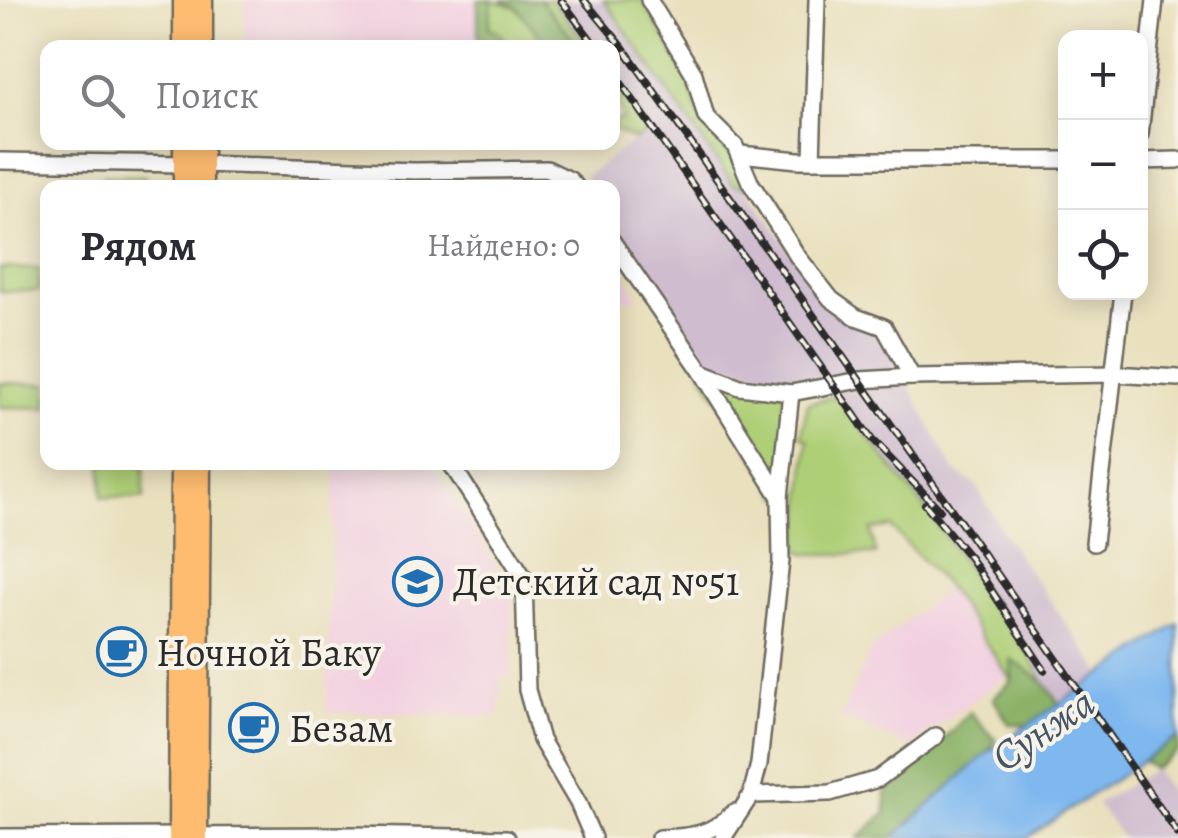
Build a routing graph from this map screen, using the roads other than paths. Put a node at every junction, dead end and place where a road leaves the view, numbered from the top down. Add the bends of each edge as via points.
1 (184, 0) edge
2 (202, 0) edge
3 (649, 0) edge
4 (817, 0) edge
5 (1155, 0) edge
6 (184, 40) edge
7 (202, 40) edge
8 (1142, 120) edge
9 (740, 154) junction
10 (196, 157) edge
11 (812, 160) junction
12 (1058, 160) edge
13 (1178, 160) edge
14 (0, 161) edge
15 (1148, 161) edge
16 (302, 168) junction
17 (301, 180) edge
18 (570, 180) edge
19 (620, 253) edge
20 (1122, 300) edge
21 (702, 372) junction
22 (1115, 374) junction
23 (912, 377) junction
24 (1178, 378) edge
25 (791, 393) junction
26 (181, 470) edge
27 (200, 470) edge
28 (455, 470) edge
29 (780, 496) junction
30 (1094, 542) dead end
31 (936, 736) dead end
32 (751, 794) junction
33 (354, 836) edge
34 (0, 837) edge
35 (60, 837) edge
36 (179, 838) edge
37 (197, 838) edge
38 (508, 838) edge
39 (593, 838) edge
40 (659, 838) edge
41 (683, 838) edge
42 (723, 838) edge

1 - 6 main road
2 - 7 main road
3 - 9 street via 694,74 706,117
4 - 11 street
5 - 8 street
9 - 11 street
9 - 23 street via 750,182 830,299 884,327
10 - 14 street
10 - 16 street
11 - 12 street
13 - 15 street
16 - 17 street
16 - 18 street via 547,168
19 - 21 street
20 - 22 street
21 - 25 street via 740,387
21 - 29 street
22 - 23 street
22 - 24 street
22 - 30 street
23 - 25 street
25 - 29 street
26 - 36 main road
27 - 37 main road
28 - 39 street via 524,578 526,690 541,740
29 - 32 street via 781,561
31 - 32 street via 878,779 830,793
32 - 41 street via 721,826
32 - 42 street
33 - 37 street
33 - 38 street
34 - 35 street
35 - 36 street
36 - 37 street
40 - 41 street

